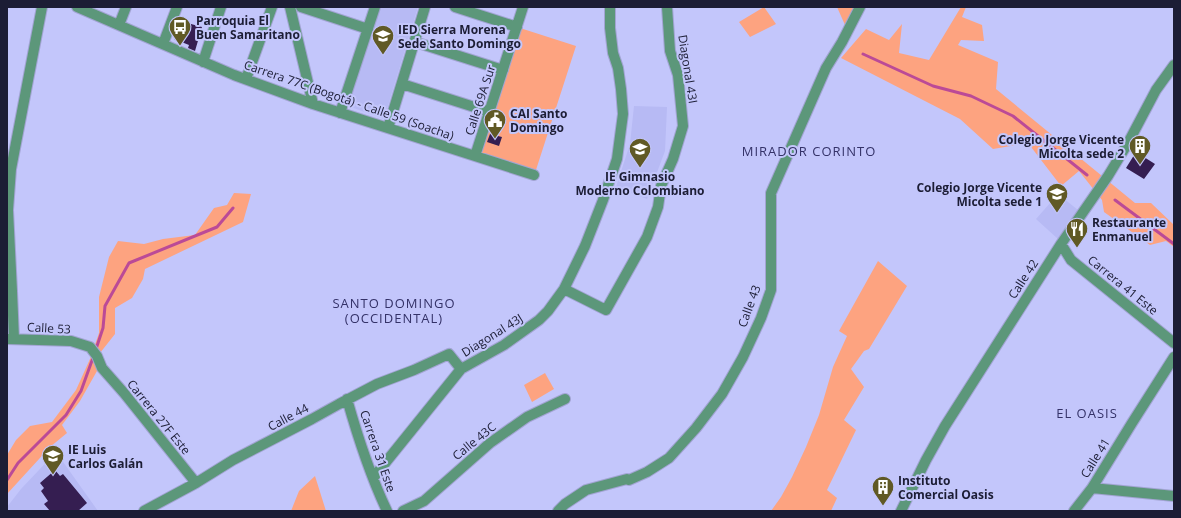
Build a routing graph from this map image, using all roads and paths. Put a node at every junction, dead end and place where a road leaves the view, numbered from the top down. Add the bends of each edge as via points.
1 (42, 7) edge
2 (68, 7) edge
3 (126, 7) edge
4 (176, 7) edge
5 (221, 7) edge
6 (272, 7) edge
7 (290, 7) edge
8 (301, 7) edge
9 (375, 7) edge
10 (425, 7) edge
11 (455, 7) edge
12 (523, 7) edge
13 (610, 7) edge
14 (667, 7) edge
15 (860, 7) edge
16 (81, 8) edge
17 (476, 10) edge
18 (119, 25) junction
19 (517, 27) junction
20 (368, 29) junction
21 (415, 42) junction
22 (163, 44) junction
23 (203, 62) junction
24 (1174, 65) edge
25 (503, 70) junction
26 (246, 79) junction
27 (402, 84) junction
28 (313, 104) junction
29 (490, 112) junction
30 (340, 113) junction
31 (388, 128) junction
32 (475, 156) junction
33 (534, 175) dead end
34 (1061, 244) junction
35 (564, 289) junction
36 (10, 339) edge
37 (1174, 343) edge
38 (90, 347) joint
39 (1174, 357) edge
40 (461, 369) junction
41 (566, 399) dead end
42 (347, 400) junction
43 (373, 478) junction
44 (196, 483) junction
45 (1092, 488) junction
46 (1174, 496) edge
47 (144, 511) edge
48 (387, 511) edge
49 (403, 511) edge
50 (558, 511) edge
51 (901, 511) edge
52 (1074, 511) edge

1 - 36 street via 11,169 8,210 12,291
2 - 16 street, Carrera 77C (Bogotá) - Calle 59 (Soacha)
3 - 18 street
4 - 22 street
5 - 23 street
6 - 26 street
7 - 28 street
8 - 20 street
9 - 20 street
10 - 21 street
11 - 17 street
12 - 19 street, Calle 69A Sur
13 - 35 street, Diagonal 43J via 613,53 620,82 623,114 617,159 585,246
14 - 35 street, Diagonal 43I via 670,51 678,75 683,126 661,186 658,207 646,237 606,310
15 - 50 street, Calle 43 via 826,68 771,193 771,290 743,357 722,394 696,428 665,461 629,480 586,490
16 - 18 street, Carrera 77C (Bogotá) - Calle 59 (Soacha)
17 - 19 street
18 - 22 street, Carrera 77C (Bogotá) - Calle 59 (Soacha)
19 - 25 street, Calle 69A Sur
20 - 30 street
21 - 25 street
21 - 27 street
22 - 23 street, Carrera 77C (Bogotá) - Calle 59 (Soacha)
23 - 26 street, Carrera 77C (Bogotá) - Calle 59 (Soacha)
24 - 34 street, Calle 42 via 1156,90 1108,176
25 - 29 street, Calle 69A Sur
26 - 28 street, Carrera 77C (Bogotá) - Calle 59 (Soacha)
27 - 29 street
27 - 31 street
28 - 30 street, Carrera 77C (Bogotá) - Calle 59 (Soacha)
29 - 32 street, Calle 69A Sur
30 - 31 street, Carrera 77C (Bogotá) - Calle 59 (Soacha)
31 - 32 street, Carrera 77C (Bogotá) - Calle 59 (Soacha)
32 - 33 street, Carrera 77C (Bogotá) - Calle 59 (Soacha)
34 - 37 street, Carrera 41 Este via 1071,260
34 - 51 street, Calle 42 via 945,426
35 - 40 street, Diagonal 43J via 539,320 504,345
36 - 38 street, Calle 53 via 71,341
38 - 44 street, Carrera 27F Este via 102,368
39 - 45 street, Calle 41
40 - 42 street, Calle 44 via 449,354 377,384
40 - 43 street, Diagonal 43J
41 - 49 street, Calle 43C via 527,417 490,443 424,501
42 - 43 street, Carrera 31 Este
42 - 44 street, Calle 44 via 233,460
43 - 48 street, Carrera 31 Este
44 - 47 street, Calle 44
45 - 46 street
45 - 52 street, Calle 41

